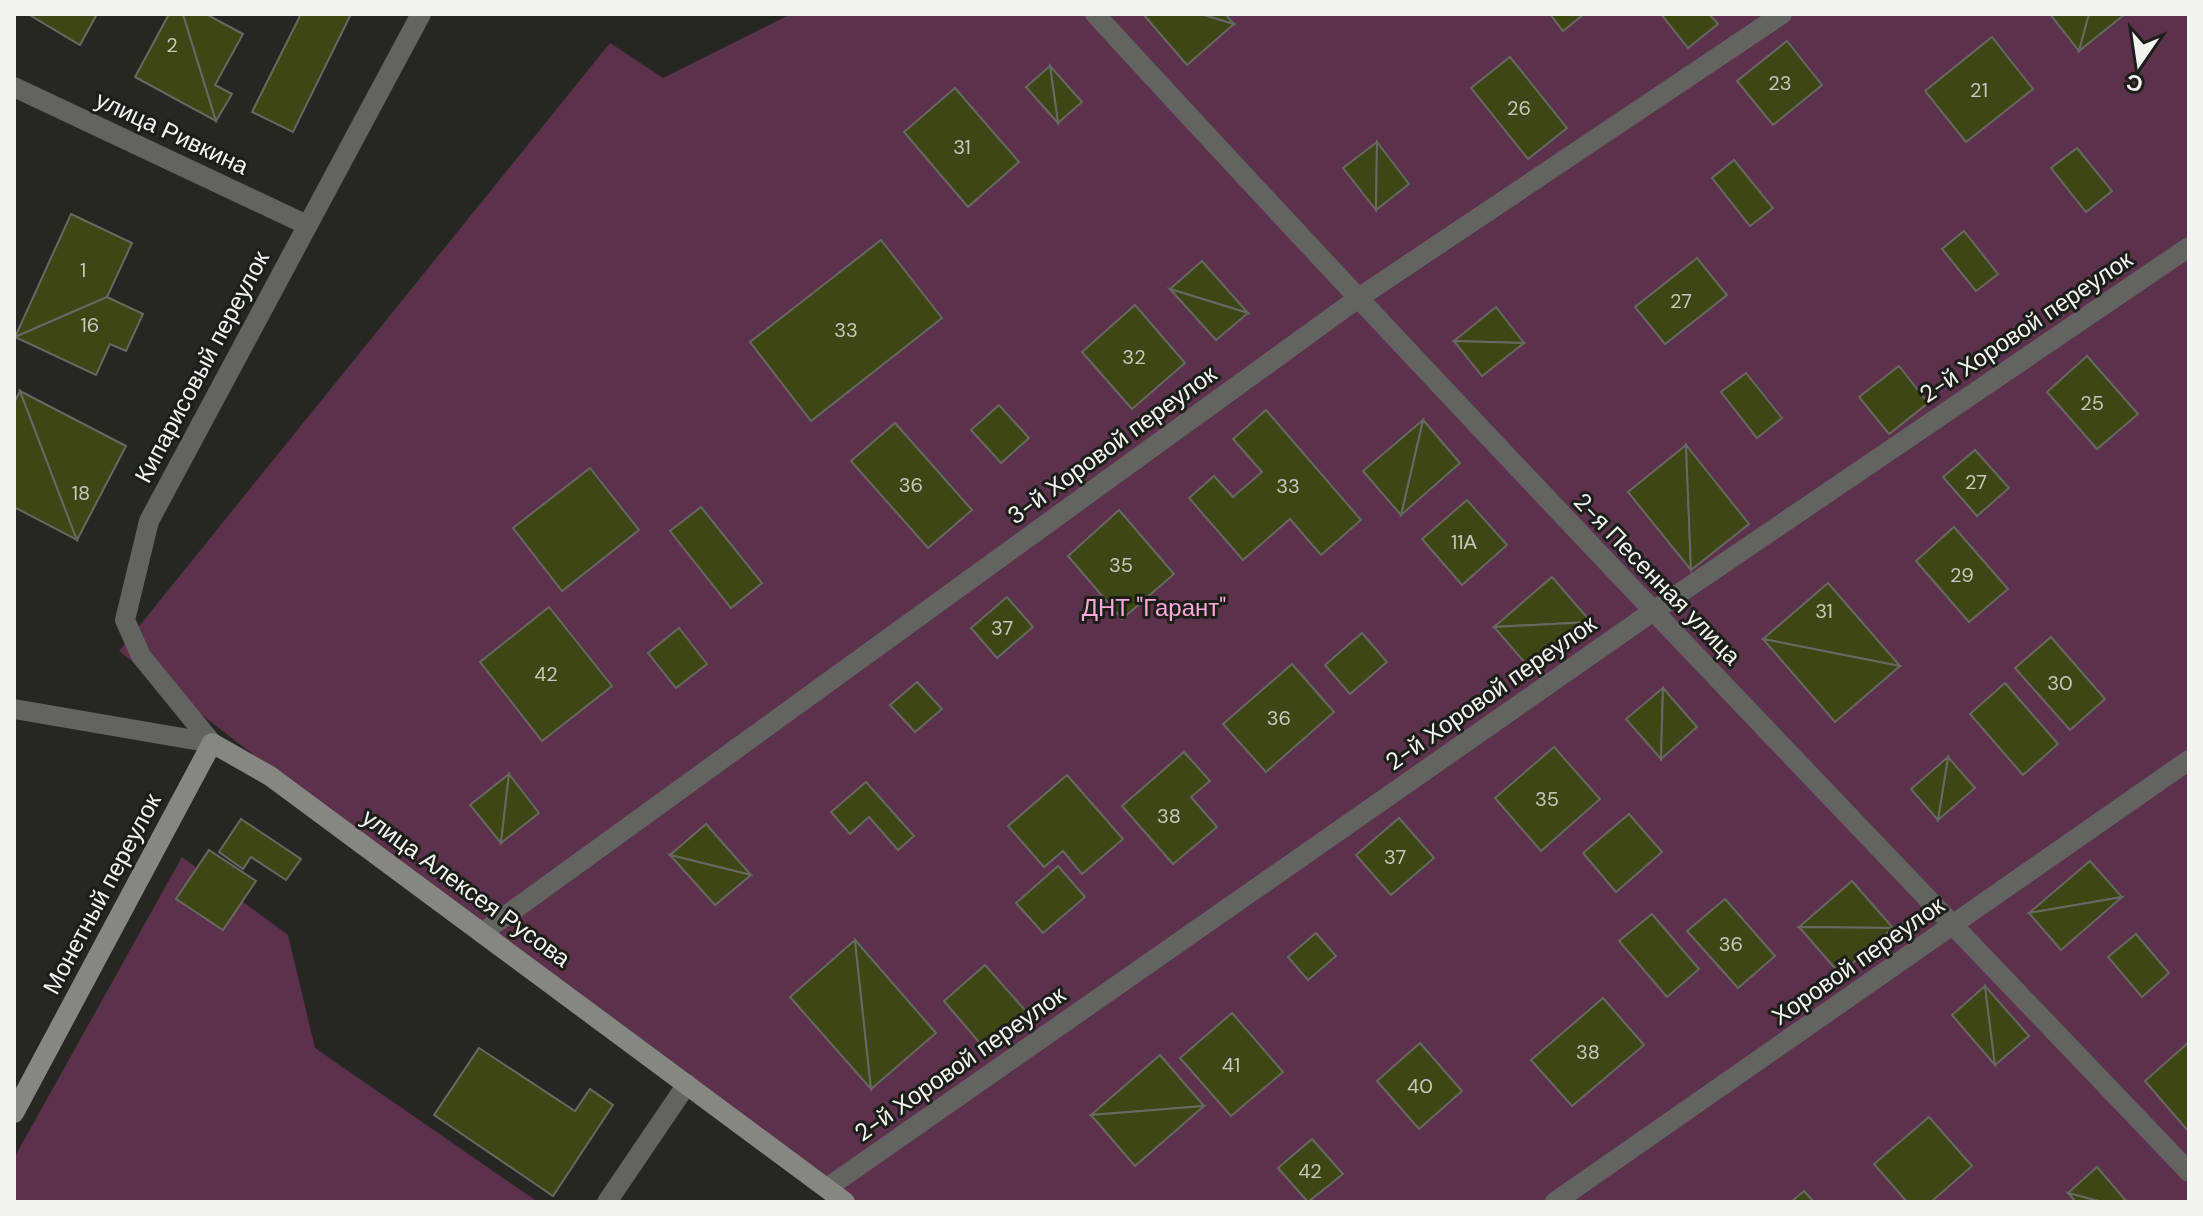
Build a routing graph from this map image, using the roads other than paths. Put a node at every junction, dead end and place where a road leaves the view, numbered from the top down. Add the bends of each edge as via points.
1 (421, 14) edge
2 (1095, 14) edge
3 (1782, 14) edge
4 (14, 87) edge
5 (307, 225) junction
6 (2189, 247) edge
7 (1357, 299) junction
8 (1652, 612) junction
9 (14, 709) edge
10 (212, 743) junction
11 (2189, 760) edge
12 (1954, 926) junction
13 (482, 933) junction
14 (687, 1084) junction
15 (14, 1113) edge
16 (2189, 1172) edge
17 (827, 1188) junction
18 (610, 1201) edge
19 (845, 1202) edge
20 (1555, 1202) edge

1 - 5 street, Кипарисовый переулок
2 - 7 street, 2-я Песенная улица
3 - 7 street, 3-й Хоровой переулок
4 - 5 street, улица Ривкина
5 - 10 street, Кипарисовый переулок via 149,521 125,620 141,656
6 - 8 street, 2-й Хоровой переулок
7 - 8 street, 2-я Песенная улица
7 - 13 street, 3-й Хоровой переулок
8 - 12 street, 2-я Песенная улица
8 - 17 street, 2-й Хоровой переулок
9 - 10 street, улица Алексея Русова
10 - 13 street, улица Алексея Русова via 270,776
10 - 15 street, Монетный переулок
11 - 12 street, Хоровой переулок
12 - 16 street, 2-я Песенная улица
12 - 20 street, Хоровой переулок
13 - 14 street, улица Алексея Русова
14 - 17 street, улица Алексея Русова
14 - 18 street
17 - 19 street, улица Алексея Русова

